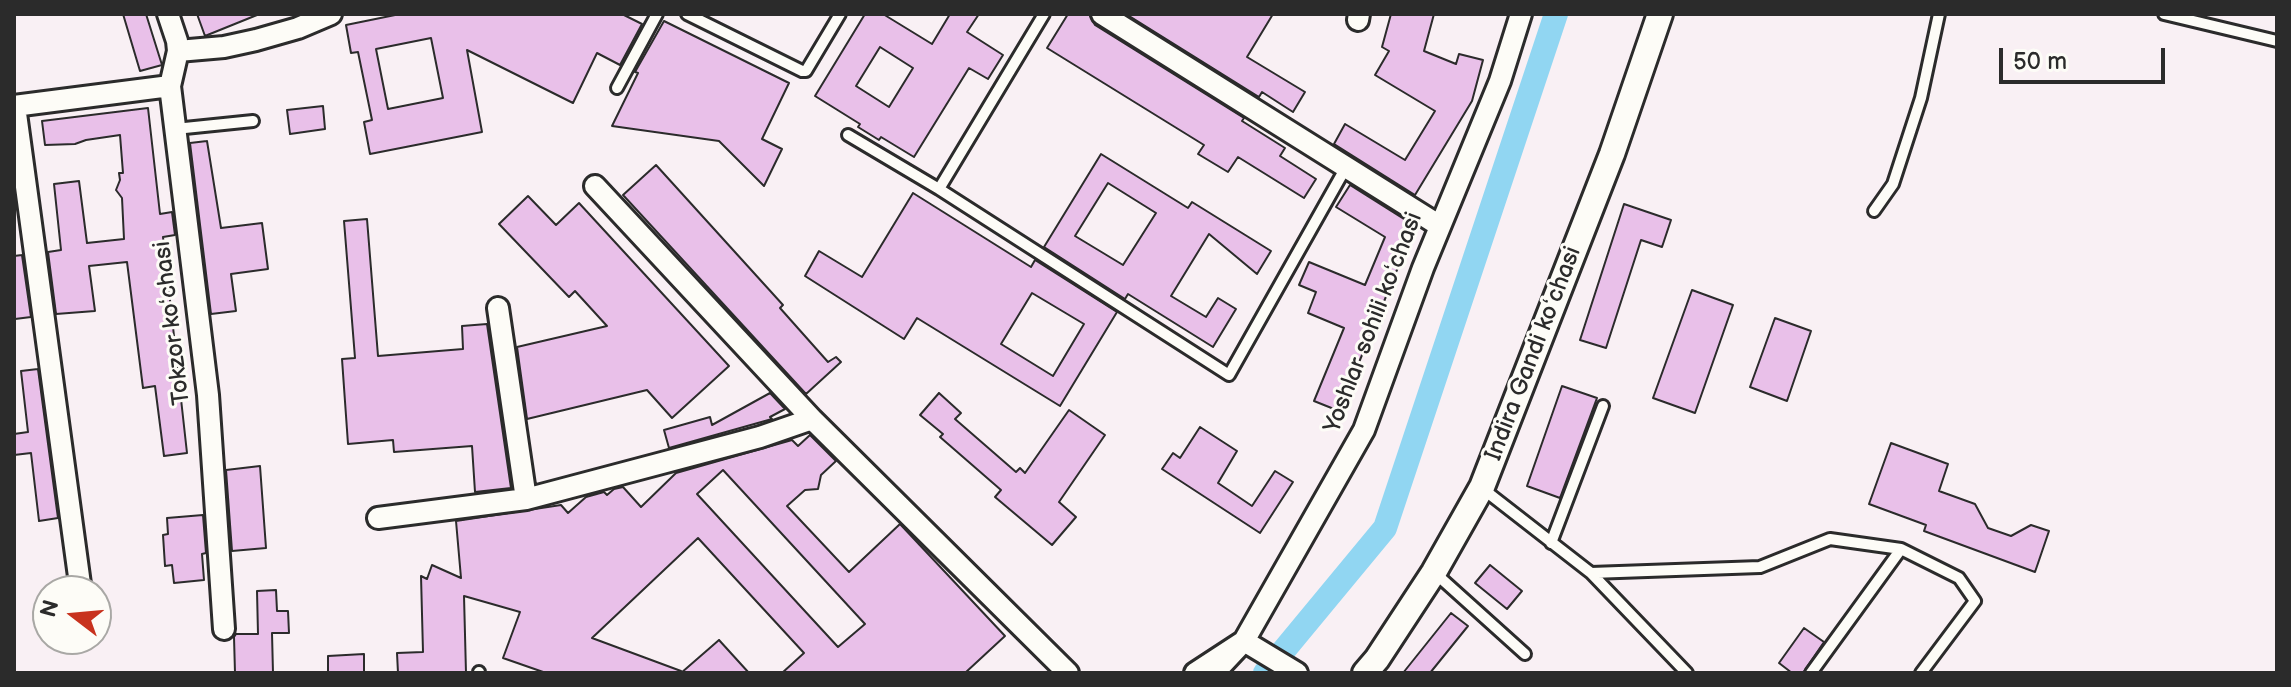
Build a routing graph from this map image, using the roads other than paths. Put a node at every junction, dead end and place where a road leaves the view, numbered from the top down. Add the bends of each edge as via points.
1 (168, 14) edge
2 (331, 14) edge
3 (657, 14) edge
4 (687, 14) edge
5 (840, 14) edge
6 (1044, 14) edge
7 (1102, 14) edge
8 (1521, 14) edge
9 (1660, 14) edge
10 (1939, 14) edge
11 (2164, 14) edge
12 (2277, 41) edge
13 (178, 51) junction
14 (170, 86) junction
15 (617, 88) dead end
16 (14, 106) edge
17 (253, 121) dead end
18 (175, 129) junction
19 (848, 135) dead end
20 (1345, 169) junction
21 (595, 186) dead end
22 (939, 189) junction
23 (1874, 211) dead end
24 (1440, 226) junction
25 (498, 308) dead end
26 (1603, 406) dead end
27 (812, 419) junction
28 (1482, 487) junction
29 (526, 499) junction
30 (378, 518) dead end
31 (1551, 543) junction
32 (1901, 549) junction
33 (1434, 572) junction
34 (1591, 573) junction
35 (79, 575) edge
36 (224, 629) dead end
37 (1244, 641) junction
38 (1525, 654) dead end
39 (1068, 673) edge
40 (1195, 673) edge
41 (1214, 673) edge
42 (1297, 673) edge
43 (1365, 673) edge
44 (1687, 673) edge
45 (1811, 673) edge
46 (1921, 673) edge

1 - 13 street, Tokzor koʻchasi
2 - 13 street via 256,40
3 - 15 lane
4 - 5 lane via 806,71
6 - 22 lane
7 - 20 street
8 - 24 street, Yoshlar sohili koʻchasi via 1500,81
9 - 28 street, Indira Gandi koʻchasi via 1612,154
10 - 23 lane via 1921,98 1893,184
11 - 12 lane
13 - 14 street, Tokzor koʻchasi
14 - 16 street
14 - 18 street, Tokzor koʻchasi
16 - 35 street
17 - 18 lane
18 - 36 street, Tokzor koʻchasi via 208,395
19 - 22 lane
20 - 22 lane via 1229,375
20 - 24 street
21 - 27 street
24 - 37 street, Yoshlar sohili koʻchasi via 1364,430
25 - 29 street
26 - 31 lane
27 - 29 street
27 - 39 street
28 - 31 lane
28 - 33 street, Indira Gandi koʻchasi
29 - 30 street
31 - 34 lane
32 - 34 lane via 1830,539 1760,567
32 - 45 lane
32 - 46 lane via 1959,578 1975,601
33 - 38 lane
33 - 43 street, Indira Gandi koʻchasi
34 - 44 lane
37 - 40 street
37 - 41 street, Yoshlar sohili koʻchasi
37 - 42 street

